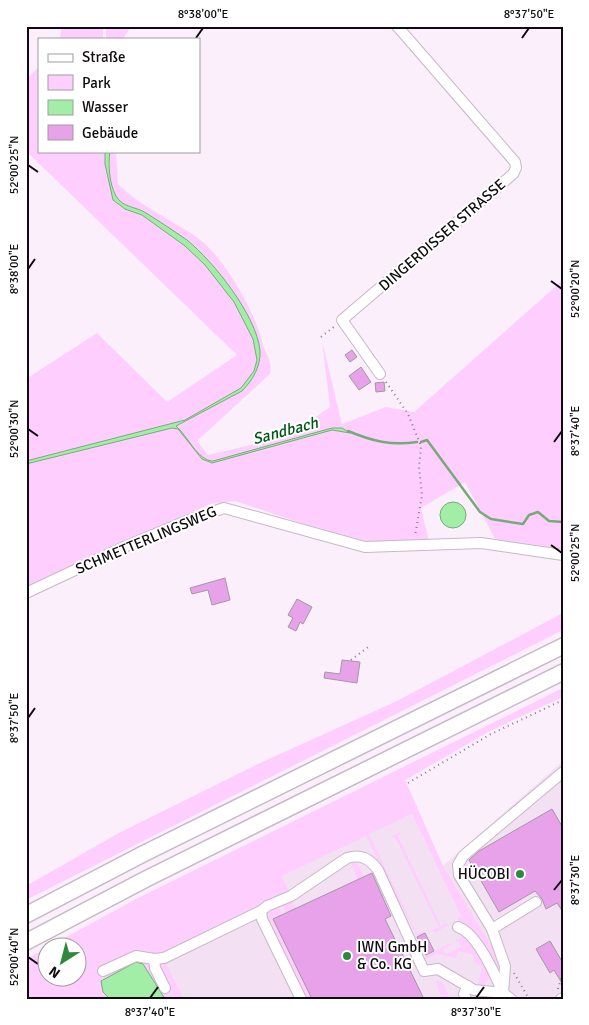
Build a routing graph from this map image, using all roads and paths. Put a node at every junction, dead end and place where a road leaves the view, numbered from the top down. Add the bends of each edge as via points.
1 (397, 26) edge
2 (342, 320) junction
3 (321, 337) dead end
4 (380, 374) joint
5 (413, 546) junction
6 (563, 555) edge
7 (26, 593) edge
8 (371, 645) dead end
9 (563, 646) edge
10 (351, 660) dead end
11 (563, 672) edge
12 (563, 700) edge
13 (563, 772) edge
14 (408, 783) dead end
15 (536, 902) dead end
16 (261, 912) junction
17 (26, 914) edge
18 (458, 927) dead end
19 (492, 928) junction
20 (26, 942) edge
21 (154, 960) junction
22 (103, 971) dead end
23 (562, 976) edge
24 (468, 986) junction
25 (165, 988) dead end
26 (507, 996) edge
27 (560, 996) edge
28 (301, 999) edge
29 (466, 999) edge

1 - 2 street, DINGERDISSER STRASSE via 515,162 516,168 513,174
2 - 3 path
2 - 4 street
4 - 5 path via 408,414 421,446 422,495
5 - 6 street, SCHMETTERLINGSWEG via 481,544
5 - 7 street, SCHMETTERLINGSWEG via 353,546 224,508 124,547
8 - 10 path
9 - 17 highway
11 - 20 highway
12 - 14 path via 491,734
13 - 19 street via 460,860 459,875
15 - 19 street
16 - 21 street
16 - 24 street via 347,858 364,857 378,870 424,971 438,969
16 - 28 street
18 - 26 street via 466,930
19 - 26 street via 505,966
21 - 22 street via 136,956
21 - 25 street
23 - 27 path
24 - 26 street
24 - 29 street via 464,994

